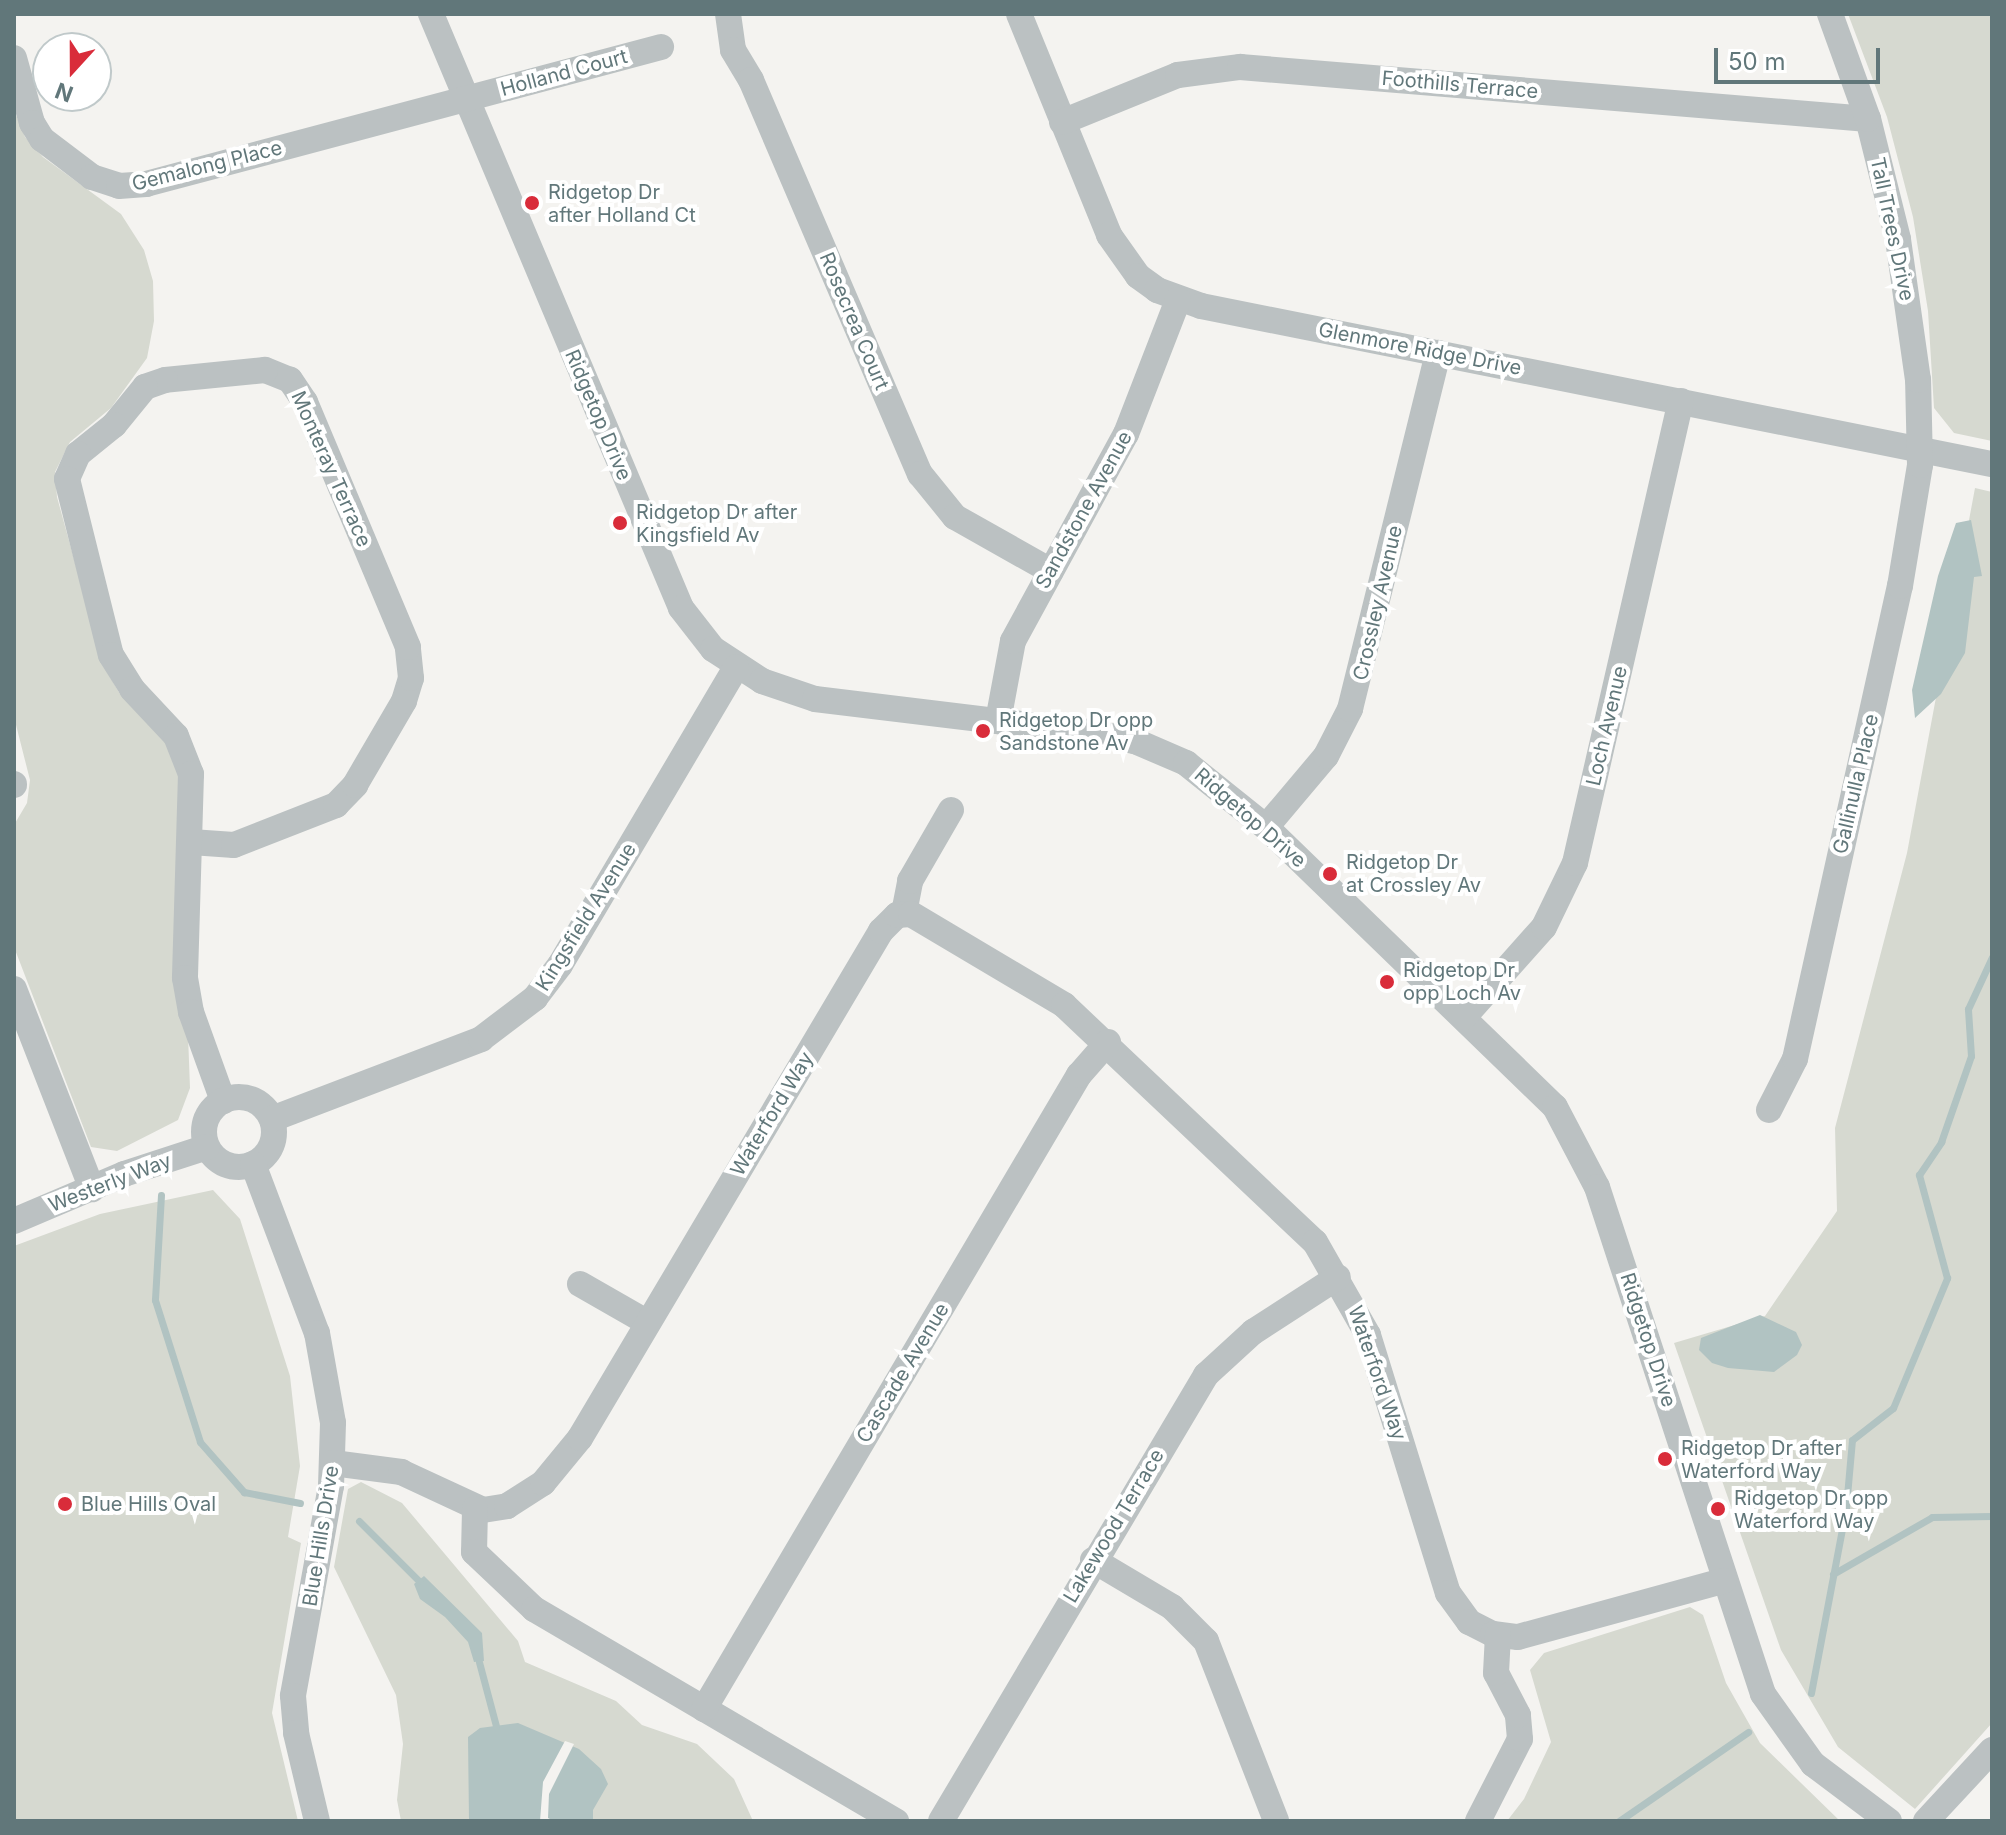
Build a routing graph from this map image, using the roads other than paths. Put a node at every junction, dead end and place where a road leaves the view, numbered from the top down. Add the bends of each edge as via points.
1 (431, 14) edge
2 (728, 14) edge
3 (1019, 14) edge
4 (1830, 14) edge
5 (661, 47) dead end
6 (14, 58) edge
7 (467, 99) junction
8 (1868, 119) junction
9 (1062, 122) junction
10 (1178, 300) junction
11 (1438, 353) junction
12 (1681, 401) junction
13 (1921, 450) junction
14 (1982, 462) edge
15 (1051, 571) junction
16 (736, 667) junction
17 (998, 721) junction
18 (951, 810) dead end
19 (1266, 827) junction
20 (191, 842) junction
21 (904, 913) junction
22 (14, 989) edge
23 (1464, 1017) junction
24 (1108, 1042) junction
25 (223, 1101) junction
26 (1769, 1110) dead end
27 (272, 1119) junction
28 (207, 1147) junction
29 (253, 1164) junction
30 (92, 1189) junction
31 (14, 1221) edge
32 (1338, 1277) junction
33 (580, 1284) dead end
34 (648, 1323) junction
35 (333, 1463) junction
36 (475, 1509) junction
37 (1093, 1560) junction
38 (1723, 1581) junction
39 (1498, 1635) junction
40 (704, 1709) junction
41 (1992, 1750) edge
42 (317, 1821) edge
43 (896, 1821) edge
44 (941, 1821) edge
45 (1276, 1821) edge
46 (1478, 1821) edge
47 (1889, 1821) edge
48 (1926, 1821) edge

1 - 7 street, Ridgetop Drive
2 - 15 street, Rosecrea Court via 733,50 751,80 920,474 955,517
3 - 9 street, Glenmore Ridge Drive
4 - 8 street, Tall Trees Drive
5 - 7 street, Holland Court
6 - 7 street, Gemalong Place via 32,123 42,139 92,177 119,186 146,184
7 - 16 street, Ridgetop Drive via 681,608 713,649
8 - 9 street, Foothills Terrace via 1240,67 1178,75
8 - 13 street, Tall Trees Drive via 1905,282
9 - 10 street, Glenmore Ridge Drive via 1121,256 1138,276
10 - 11 street, Glenmore Ridge Drive
10 - 15 street, Sandstone Avenue via 1126,434
11 - 12 street, Glenmore Ridge Drive
11 - 19 street, Crossley Avenue via 1356,695 1326,756
12 - 13 street, Glenmore Ridge Drive
12 - 23 street, Loch Avenue via 1575,863 1544,927
13 - 14 street, Glenmore Ridge Drive
13 - 26 street, Gallinulla Place via 1900,586 1795,1059
15 - 17 street, Sandstone Avenue via 1013,641
16 - 17 street, Ridgetop Drive via 815,699
16 - 27 street, Kingsfield Avenue via 560,965 535,998 481,1039
17 - 19 street, Ridgetop Drive via 1116,737 1159,750 1203,774
18 - 21 street via 910,881
19 - 23 street, Ridgetop Drive
20 - 20 street, Monteray Terrace via 193,794 185,754 170,727 132,689 111,655 69,498 68,473 78,454 114,425 145,387 165,380 265,370 290,380 305,402 408,647 411,678 404,701 355,785 336,805 240,844
20 - 25 street, Monteray Terrace via 187,996
21 - 24 street, Waterford Way via 926,919 1051,996
21 - 34 street, Waterford Way via 881,931
22 - 30 street
23 - 38 street, Ridgetop Drive via 1555,1107 1589,1167
24 - 32 street, Waterford Way via 1294,1219
24 - 40 street, Cascade Avenue via 1079,1075
25 - 27 street via 246,1098
25 - 28 street via 204,1126
27 - 29 street via 270,1151
28 - 29 street via 232,1167
28 - 30 street, Westerly Way
29 - 35 street, Blue Hills Drive via 317,1333 328,1382
30 - 31 street, Westerly Way
32 - 37 street, Lakewood Terrace via 1253,1332 1206,1375
32 - 39 street, Waterford Way via 1368,1335 1448,1593 1469,1622
33 - 34 street
34 - 36 street, Waterford Way via 580,1438 553,1473 507,1506
35 - 36 street via 401,1472
35 - 42 street, Blue Hills Drive via 293,1696 296,1733
36 - 40 street via 474,1552 534,1609
37 - 44 street, Lakewood Terrace
37 - 45 street via 1172,1607 1206,1641
38 - 39 street via 1530,1635
38 - 47 street, Ridgetop Drive via 1754,1672 1797,1745 1834,1782
39 - 46 street via 1496,1673 1519,1720 1520,1745
40 - 43 street
41 - 48 street

